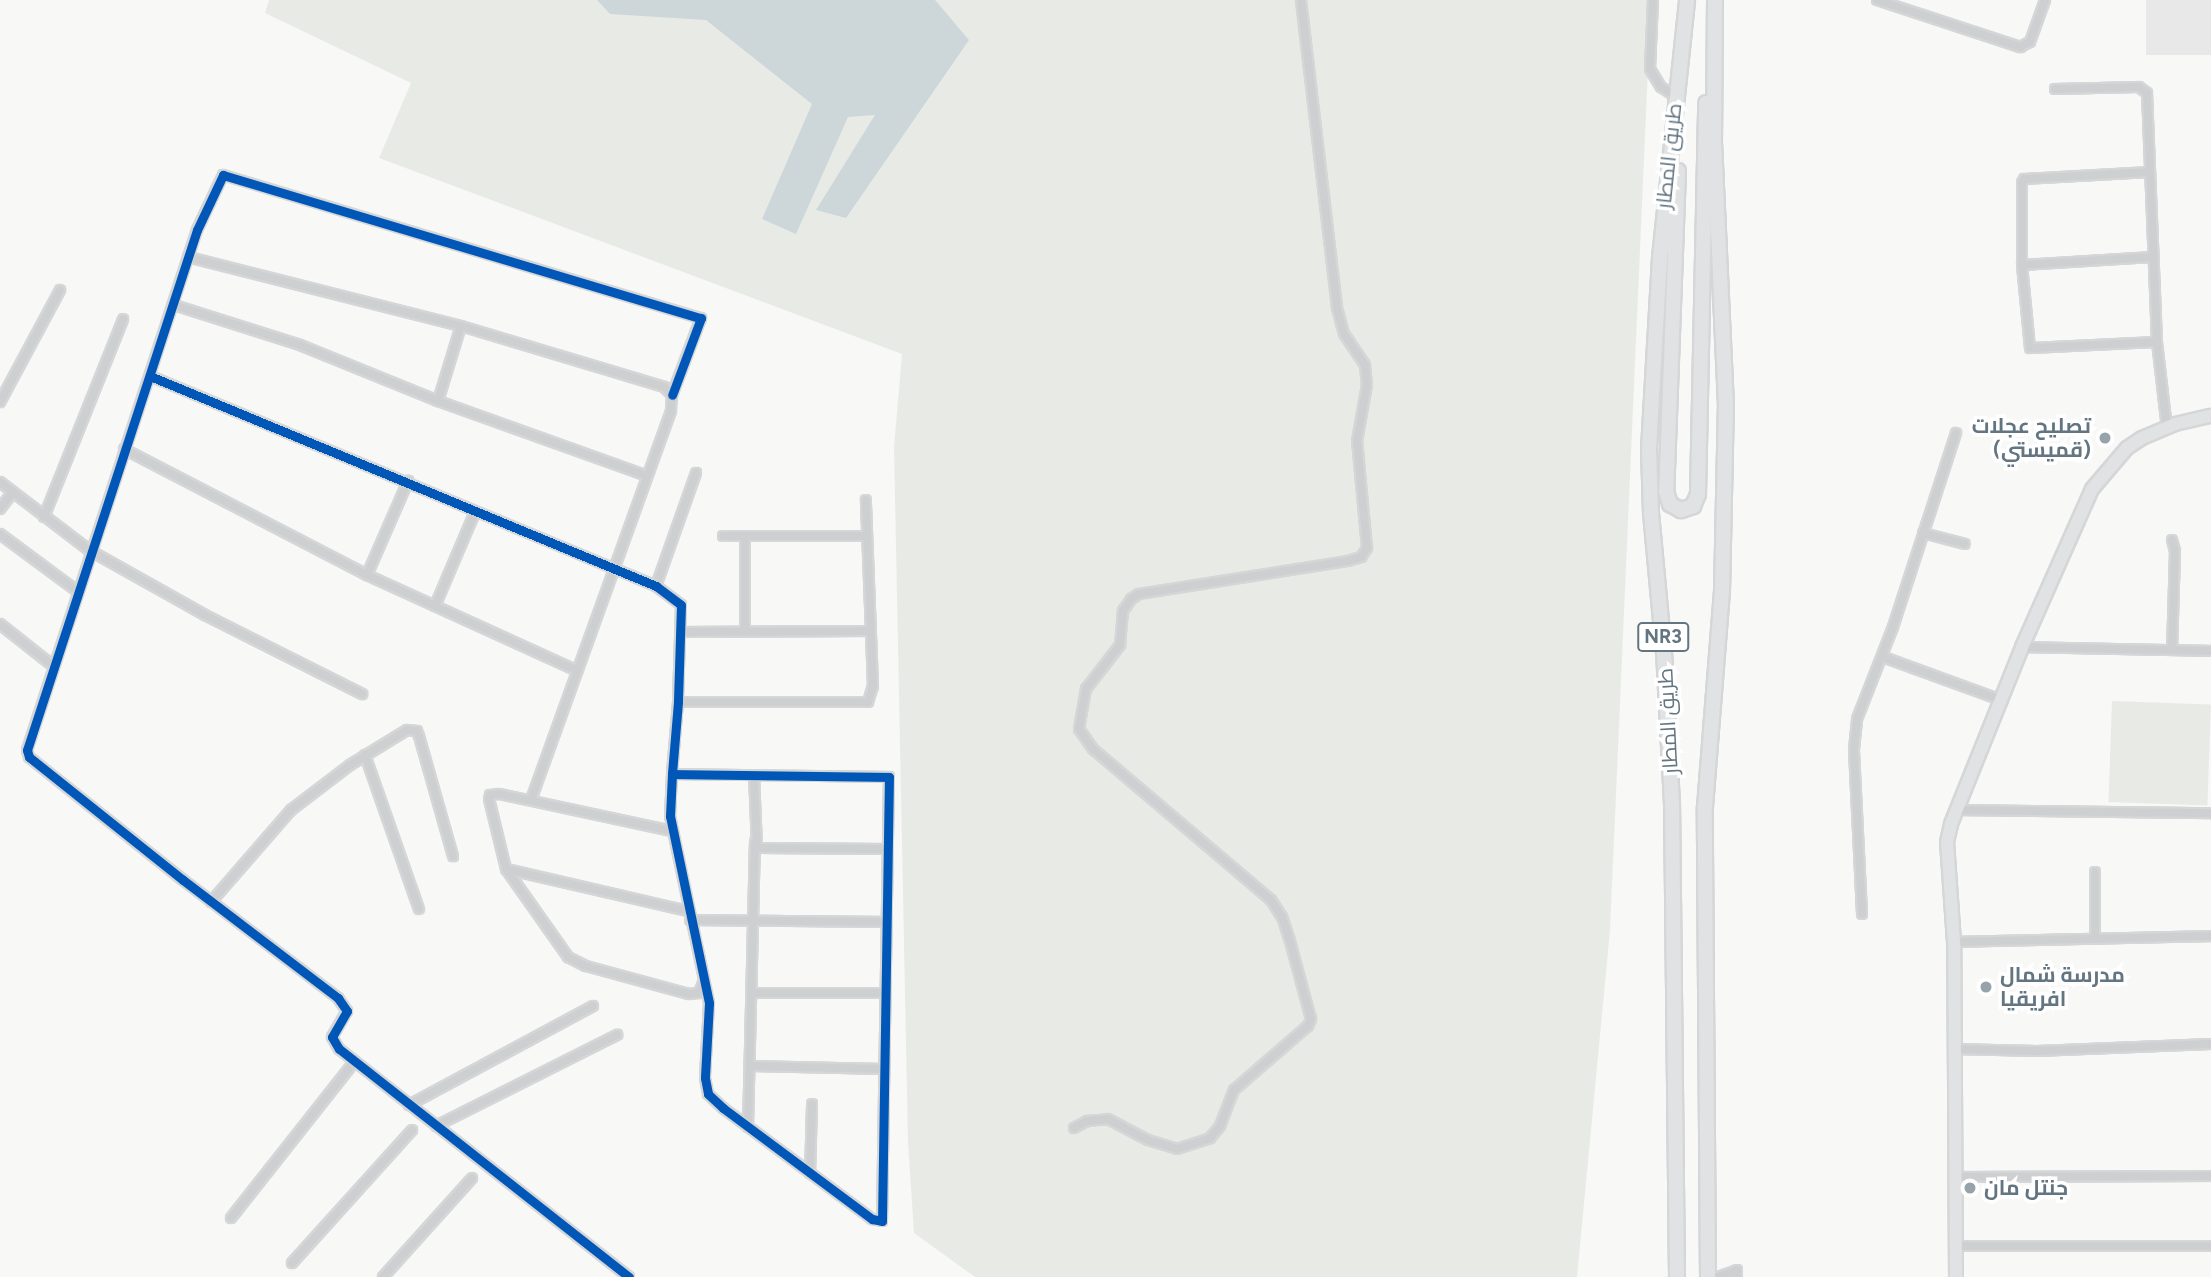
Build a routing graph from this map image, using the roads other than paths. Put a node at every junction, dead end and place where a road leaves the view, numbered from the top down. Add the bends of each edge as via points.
1 (1301, 0) edge
2 (1653, 0) edge
3 (1687, 0) edge
4 (1715, 0) edge
5 (1877, 0) edge
6 (2045, 0) edge
7 (1685, 23) junction
8 (2055, 89) dead end
9 (1675, 96) junction
10 (2150, 172) junction
11 (188, 257) junction
12 (2153, 257) junction
13 (2022, 265) junction
14 (60, 290) dead end
15 (174, 305) junction
16 (123, 319) dead end
17 (461, 326) junction
18 (2157, 342) junction
19 (150, 376) junction
20 (673, 394) junction
21 (438, 401) junction
22 (0, 402) edge
23 (2211, 416) edge
24 (2167, 428) junction
25 (1956, 433) dead end
26 (124, 449) junction
27 (696, 473) dead end
28 (645, 475) junction
29 (408, 481) junction
30 (0, 482) edge
31 (13, 492) junction
32 (866, 500) dead end
33 (0, 509) edge
34 (475, 512) junction
35 (44, 517) junction
36 (1923, 533) junction
37 (0, 534) edge
38 (723, 536) dead end
39 (745, 536) junction
40 (867, 536) junction
41 (2172, 540) dead end
42 (1965, 544) dead end
43 (89, 551) junction
44 (612, 568) junction
45 (367, 575) junction
46 (656, 586) junction
47 (77, 591) junction
48 (435, 607) junction
49 (0, 624) edge
50 (745, 631) junction
51 (871, 631) junction
52 (681, 632) junction
53 (2022, 646) junction
54 (2172, 650) junction
55 (2211, 651) edge
56 (1883, 657) junction
57 (53, 666) junction
58 (575, 670) junction
59 (362, 694) dead end
60 (2001, 700) junction
61 (678, 702) junction
62 (365, 755) junction
63 (672, 774) junction
64 (754, 775) junction
65 (531, 800) junction
66 (1956, 810) junction
67 (2211, 813) edge
68 (672, 831) junction
69 (755, 842) junction
70 (888, 849) junction
71 (453, 856) dead end
72 (506, 869) junction
73 (2095, 872) dead end
74 (211, 902) junction
75 (419, 909) dead end
76 (1862, 914) dead end
77 (689, 916) junction
78 (754, 920) junction
79 (887, 922) junction
80 (2211, 936) edge
81 (2095, 939) junction
82 (1954, 942) junction
83 (703, 981) junction
84 (752, 993) junction
85 (886, 993) junction
86 (593, 1006) dead end
87 (617, 1035) dead end
88 (2211, 1044) edge
89 (1954, 1049) junction
90 (354, 1062) junction
91 (750, 1066) junction
92 (884, 1069) junction
93 (811, 1104) dead end
94 (409, 1105) junction
95 (436, 1126) junction
96 (748, 1127) junction
97 (1074, 1128) dead end
98 (412, 1130) dead end
99 (810, 1173) junction
100 (2211, 1175) edge
101 (1956, 1177) junction
102 (472, 1178) dead end
103 (230, 1218) dead end
104 (1956, 1246) junction
105 (2211, 1246) edge
106 (292, 1263) dead end
107 (383, 1277) edge
108 (629, 1277) edge
109 (1677, 1277) edge
110 (1708, 1277) edge
111 (1718, 1277) edge
112 (1737, 1277) edge
113 (1956, 1277) edge

1 - 97 street via 1338,307 1345,334 1365,365 1367,385 1357,441 1367,548 1361,557 1348,561 1139,594 1131,599 1123,611 1120,645 1086,689 1079,729 1093,749 1271,901 1282,917 1311,1019 1234,1090 1220,1126 1210,1138 1177,1149 1108,1119
2 - 9 street via 1650,69 1661,87
3 - 7 highway, طريق المطار / NR3
4 - 7 highway via 1703,140 1698,494 1693,506 1681,510 1670,504 1667,491
4 - 110 highway, طريق المطار / NR3 via 1714,143 1726,406 1722,592 1705,807
5 - 6 street via 2020,47 2030,42
7 - 9 highway, طريق المطار / NR3
8 - 10 street via 2144,89
9 - 109 highway, طريق المطار / NR3 via 1649,449 1672,791
10 - 12 street
10 - 13 street via 2024,178
11 - 15 street
11 - 17 street
11 - 20 street via 223,175 701,318
12 - 13 street
12 - 18 street
13 - 18 street via 2030,348
14 - 22 street
15 - 19 street
15 - 21 street via 300,345
16 - 35 street
17 - 20 street via 664,387
17 - 21 street
18 - 24 street
19 - 26 street
19 - 29 street
20 - 28 street via 671,411
21 - 28 street
23 - 24 street
24 - 53 street via 2135,443 2098,480
25 - 36 street
26 - 43 street
26 - 45 street
27 - 46 street
28 - 44 street
29 - 34 street
29 - 45 street
30 - 31 street
31 - 33 street
31 - 35 street
32 - 40 street
34 - 44 street
34 - 48 street
35 - 43 street
36 - 42 street
36 - 56 street
37 - 47 street
38 - 39 street
39 - 40 street
39 - 50 street
40 - 51 street
41 - 54 street
43 - 47 street
43 - 59 street
44 - 46 street
44 - 58 street
45 - 48 street
46 - 52 street via 681,605
47 - 57 street
48 - 58 street
49 - 57 street
50 - 51 street
50 - 52 street
51 - 61 street via 873,686 868,702
52 - 61 street
53 - 54 street
53 - 60 street
54 - 55 street
56 - 60 street
56 - 76 street via 1862,701 1854,749
57 - 74 street via 27,750 29,757
58 - 65 street
60 - 66 street
61 - 63 street
62 - 71 street via 407,730 417,731
62 - 74 street via 291,810
62 - 75 street
63 - 64 street
63 - 68 street
64 - 69 street
64 - 70 street via 889,777
65 - 68 street
65 - 72 street via 490,795
66 - 67 street
66 - 82 street via 1947,842
68 - 77 street
69 - 70 street via 761,850
69 - 78 street
70 - 79 street
72 - 77 street
72 - 83 street via 575,962 689,994 699,993
73 - 81 street
74 - 90 street via 346,1006 333,1041
77 - 78 street
77 - 83 street
78 - 79 street
78 - 84 street
79 - 85 street
80 - 81 street
81 - 82 street
82 - 89 street
83 - 96 street via 710,1017 705,1085 712,1099
84 - 85 street
84 - 91 street
85 - 92 street
86 - 94 street
87 - 95 street
88 - 89 street via 2037,1051
89 - 101 street
90 - 94 street
90 - 103 street
91 - 92 street
91 - 96 street
92 - 99 street via 882,1221 872,1219
93 - 99 street
94 - 95 street
95 - 108 street
96 - 99 street
98 - 106 street
100 - 101 street
101 - 104 street
102 - 107 street
104 - 105 street
104 - 113 street
111 - 112 street via 1737,1270

